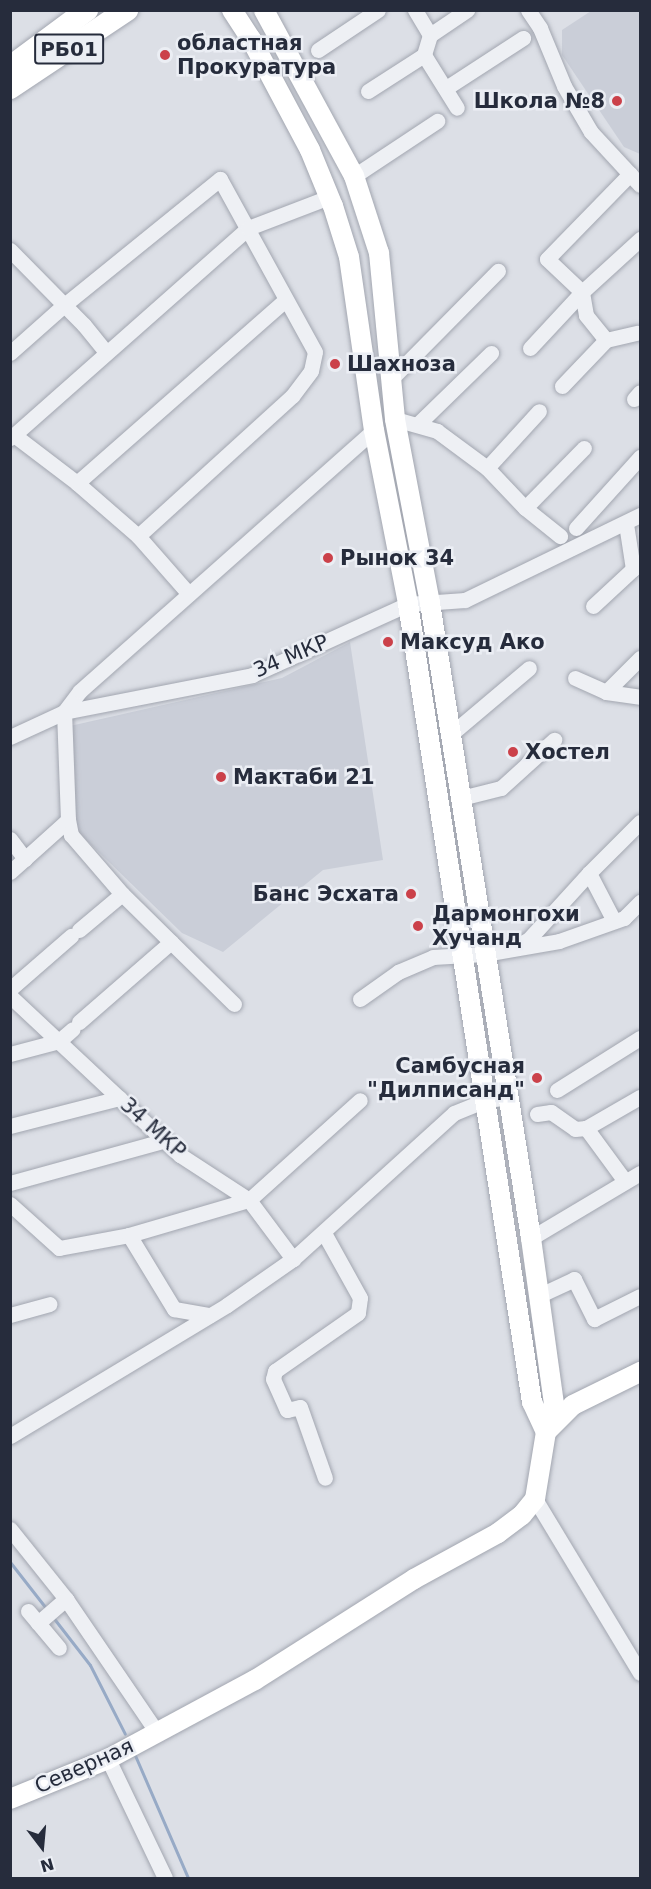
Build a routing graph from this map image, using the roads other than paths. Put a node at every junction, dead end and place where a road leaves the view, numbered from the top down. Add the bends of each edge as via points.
1 (87, 10) edge
2 (127, 10) edge
3 (232, 10) edge
4 (264, 10) edge
5 (378, 10) edge
6 (415, 10) edge
7 (467, 10) edge
8 (528, 10) edge
9 (430, 35) junction
10 (523, 38) dead end
11 (318, 50) dead end
12 (424, 55) junction
13 (10, 67) edge
14 (10, 88) edge
15 (446, 88) junction
16 (368, 91) dead end
17 (457, 108) dead end
18 (437, 121) dead end
19 (354, 176) junction
20 (635, 180) edge
21 (329, 197) junction
22 (248, 228) junction
23 (640, 239) edge
24 (12, 254) edge
25 (498, 271) dead end
26 (582, 292) junction
27 (285, 300) junction
28 (63, 306) junction
29 (639, 333) edge
30 (606, 340) junction
31 (530, 348) dead end
32 (105, 351) junction
33 (10, 353) edge
34 (491, 353) dead end
35 (389, 381) junction
36 (562, 386) dead end
37 (539, 411) dead end
38 (394, 419) junction
39 (418, 424) junction
40 (374, 430) junction
41 (12, 436) edge
42 (584, 448) dead end
43 (640, 457) edge
44 (487, 468) junction
45 (76, 483) junction
46 (525, 507) junction
47 (640, 515) edge
48 (626, 524) junction
49 (576, 528) dead end
50 (138, 536) junction
51 (560, 536) dead end
52 (189, 594) junction
53 (430, 603) junction
54 (408, 604) junction
55 (593, 606) dead end
56 (640, 658) edge
57 (529, 668) dead end
58 (575, 678) dead end
59 (606, 692) junction
60 (640, 697) edge
61 (63, 712) junction
62 (451, 734) junction
63 (10, 737) edge
64 (554, 740) dead end
65 (462, 798) junction
66 (68, 820) junction
67 (640, 822) edge
68 (10, 839) edge
69 (25, 859) junction
70 (10, 872) edge
71 (589, 873) junction
72 (122, 894) junction
73 (640, 902) edge
74 (614, 921) junction
75 (171, 942) junction
76 (508, 949) junction
77 (461, 954) junction
78 (484, 954) junction
79 (10, 988) edge
80 (10, 996) edge
81 (360, 999) dead end
82 (234, 1004) dead end
83 (640, 1038) edge
84 (59, 1041) junction
85 (10, 1054) edge
86 (557, 1090) dead end
87 (509, 1097) junction
88 (640, 1097) edge
89 (119, 1098) junction
90 (360, 1100) dead end
91 (486, 1100) junction
92 (537, 1114) dead end
93 (10, 1126) edge
94 (586, 1128) junction
95 (166, 1140) junction
96 (640, 1173) edge
97 (626, 1181) junction
98 (10, 1183) edge
99 (249, 1200) junction
100 (10, 1204) edge
101 (324, 1233) junction
102 (129, 1235) junction
103 (531, 1238) junction
104 (293, 1259) junction
105 (538, 1296) junction
106 (640, 1296) edge
107 (50, 1304) dead end
108 (10, 1315) edge
109 (209, 1315) junction
110 (546, 1346) junction
111 (524, 1348) junction
112 (640, 1372) edge
113 (552, 1388) junction
114 (573, 1405) junction
115 (546, 1432) junction
116 (10, 1436) edge
117 (325, 1478) dead end
118 (536, 1499) junction
119 (10, 1529) edge
120 (66, 1599) junction
121 (59, 1648) dead end
122 (635, 1651) edge
123 (640, 1673) edge
124 (156, 1731) junction
125 (108, 1759) junction
126 (10, 1799) edge
127 (165, 1878) edge

1 - 13 highway, РБ01
2 - 14 highway, РБ01
3 - 21 main road via 310,150
4 - 19 main road
5 - 11 street
6 - 9 street
7 - 9 street
8 - 20 street via 591,132
9 - 12 street
10 - 15 street
12 - 15 street
12 - 16 street
15 - 17 street
18 - 19 street
19 - 35 main road via 379,253
20 - 26 street via 547,259
21 - 22 street
21 - 40 main road via 349,257
22 - 27 street
22 - 28 street via 220,179
22 - 32 street
23 - 26 street
24 - 28 street
25 - 35 street
26 - 30 street via 586,315
26 - 31 street
27 - 45 street
27 - 50 street via 315,352 311,371 292,396
28 - 32 street
28 - 33 street
29 - 30 street
30 - 36 street
32 - 41 street
34 - 39 street
35 - 38 main road
37 - 44 street
38 - 39 street
38 - 53 main road
39 - 44 street via 437,431
40 - 52 street, 34 МКР
40 - 54 main road
41 - 45 street
42 - 46 street
43 - 49 street
44 - 46 street
45 - 50 street
46 - 51 street
47 - 48 street
48 - 53 street via 465,600
48 - 55 street via 633,569
50 - 52 street
52 - 61 street, 34 МКР via 80,691
53 - 54 street
53 - 62 main road
54 - 61 street, 34 МКР via 252,675
54 - 77 main road
56 - 59 street
57 - 62 street
58 - 59 street
59 - 60 street
61 - 63 street, 34 МКР
61 - 66 street
62 - 65 main road
64 - 65 street via 501,788
65 - 78 main road
66 - 69 street
66 - 72 street via 71,835
67 - 71 street
68 - 69 street
69 - 70 street
71 - 74 street
71 - 76 street via 528,940
72 - 75 street
72 - 79 street
73 - 74 street via 624,918
74 - 76 street via 559,941
75 - 82 street
75 - 84 street
76 - 78 street
77 - 78 street
77 - 81 street via 433,957 398,972
77 - 91 main road
78 - 87 main road
80 - 84 street, 34 МКР
83 - 86 street
84 - 85 street
84 - 89 street, 34 МКР
87 - 91 street
87 - 103 main road
88 - 94 street
89 - 93 street
89 - 95 street, 34 МКР
90 - 99 street
91 - 101 street via 454,1113
91 - 111 main road
92 - 94 street via 551,1112 575,1129
94 - 97 street
95 - 98 street
95 - 99 street, 34 МКР via 180,1155
96 - 97 street
97 - 103 street
99 - 102 street
99 - 104 street, 34 МКР
100 - 102 street via 59,1248
101 - 104 street
101 - 117 street via 360,1298 358,1313 275,1371 273,1379 287,1410 300,1407
102 - 109 street via 174,1309
103 - 105 main road
104 - 109 street
105 - 106 street via 574,1279 594,1319
105 - 110 main road
107 - 108 street
109 - 116 street
110 - 111 main road
110 - 113 main road
111 - 115 main road via 532,1402
112 - 114 main road
113 - 114 main road via 556,1397
113 - 115 main road via 554,1404
114 - 115 main road
115 - 118 main road
118 - 122 street
118 - 124 main road, Северная via 498,1533 414,1579 255,1680
119 - 120 street
120 - 121 street via 41,1615
120 - 124 street
122 - 123 street
124 - 125 main road, Северная
125 - 126 main road, Северная
125 - 127 street

